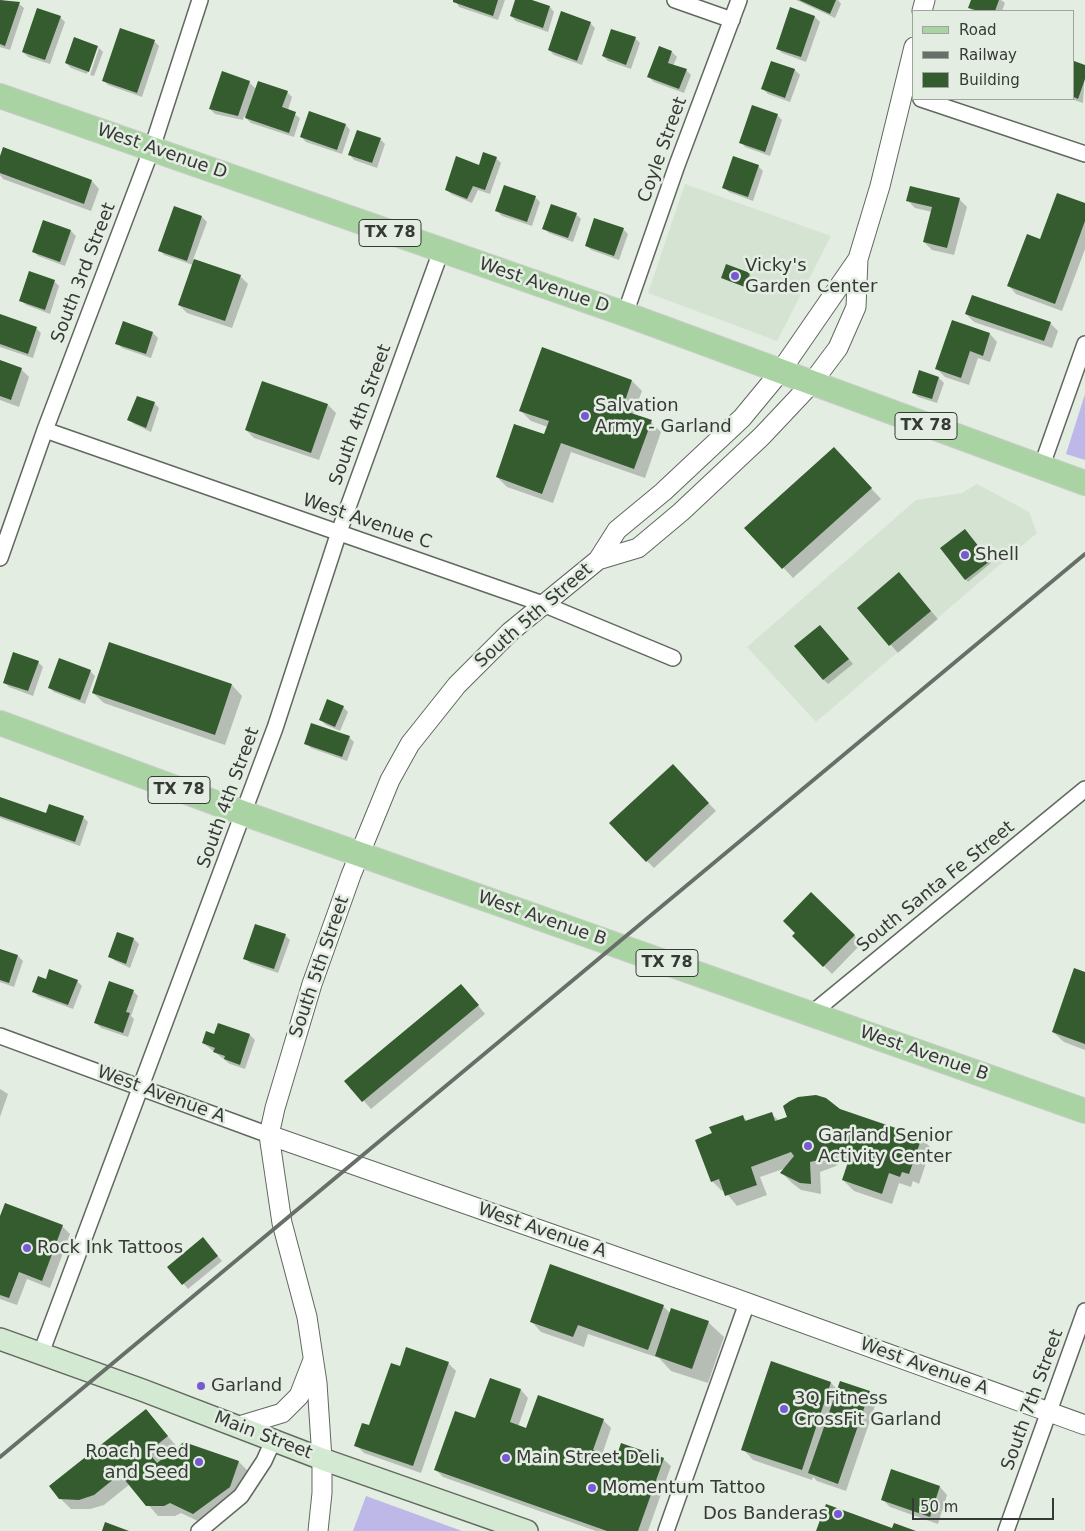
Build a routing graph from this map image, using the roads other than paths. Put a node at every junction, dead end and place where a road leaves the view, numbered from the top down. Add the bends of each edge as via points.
1 (200, 0) edge
2 (675, 0) edge
3 (739, 0) edge
4 (732, 20) junction
5 (912, 63) edge
6 (908, 94) edge
7 (0, 96) edge
8 (924, 100) edge
9 (152, 148) junction
10 (1085, 154) edge
11 (441, 251) junction
12 (858, 259) junction
13 (625, 314) junction
14 (1085, 344) edge
15 (780, 372) junction
16 (811, 384) junction
17 (45, 430) junction
18 (1041, 468) junction
19 (1085, 483) edge
20 (339, 532) junction
21 (0, 558) edge
22 (598, 560) junction
23 (543, 604) junction
24 (673, 658) dead end
25 (0, 723) edge
26 (1084, 792) edge
27 (243, 813) junction
28 (359, 855) junction
29 (811, 1014) junction
30 (0, 1036) edge
31 (142, 1088) junction
32 (1085, 1111) edge
33 (269, 1135) junction
34 (747, 1303) junction
35 (1085, 1311) edge
36 (0, 1339) edge
37 (41, 1353) junction
38 (314, 1359) junction
39 (1049, 1412) junction
40 (1085, 1425) edge
41 (238, 1426) junction
42 (274, 1439) junction
43 (322, 1459) junction
44 (199, 1531) edge
45 (318, 1531) edge
46 (527, 1531) edge
47 (666, 1531) edge
48 (1006, 1531) edge

1 - 9 street, South 3rd Street
2 - 4 street
3 - 4 street, Coyle Street
4 - 13 street, Coyle Street
5 - 6 street, South 5th Street
6 - 12 street, South 5th Street
7 - 9 main road, West Avenue D / TX 78
8 - 10 street
9 - 11 main road, West Avenue D / TX 78
9 - 17 street, South 3rd Street
11 - 13 main road, West Avenue D / TX 78
11 - 20 street, South 4th Street
12 - 15 street, South 5th Street
12 - 16 street, South 5th Street via 856,306 838,348
13 - 15 main road, West Avenue D / TX 78
14 - 18 street
15 - 16 main road, West Avenue D / TX 78
15 - 22 street, South 5th Street via 742,418 617,530
16 - 18 main road, West Avenue D / TX 78
16 - 22 street, South 5th Street via 762,436 638,548
17 - 20 street, West Avenue C
17 - 21 street, South 3rd Street
18 - 19 main road, West Avenue D / TX 78
20 - 23 street, West Avenue C
20 - 27 street, South 4th Street via 275,728
22 - 23 street, South 5th Street
23 - 24 street, West Avenue C
23 - 28 street, South 5th Street via 457,685 410,744 390,780
25 - 27 main road, West Avenue B / TX 78
26 - 29 street, South Santa Fe Street
27 - 28 main road, West Avenue B / TX 78
27 - 31 street, South 4th Street
28 - 29 main road, West Avenue B / TX 78
28 - 33 street, South 5th Street via 312,984
29 - 32 main road, West Avenue B / TX 78
30 - 31 street, West Avenue A
31 - 33 street, West Avenue A
31 - 37 street, South 4th Street
33 - 34 street, West Avenue A
33 - 38 street, South 5th Street via 282,1224 307,1317
34 - 39 street, West Avenue A
34 - 47 street
35 - 39 street, South 7th Street
36 - 37 main road, Main Street
37 - 41 main road, Main Street
38 - 41 street via 299,1396 282,1413
38 - 43 street, South 5th Street
39 - 40 street, West Avenue A
39 - 48 street, South 7th Street
41 - 42 main road, Main Street
42 - 43 main road, Main Street
42 - 44 street via 241,1496
43 - 45 street, South 5th Street
43 - 46 main road, Main Street

